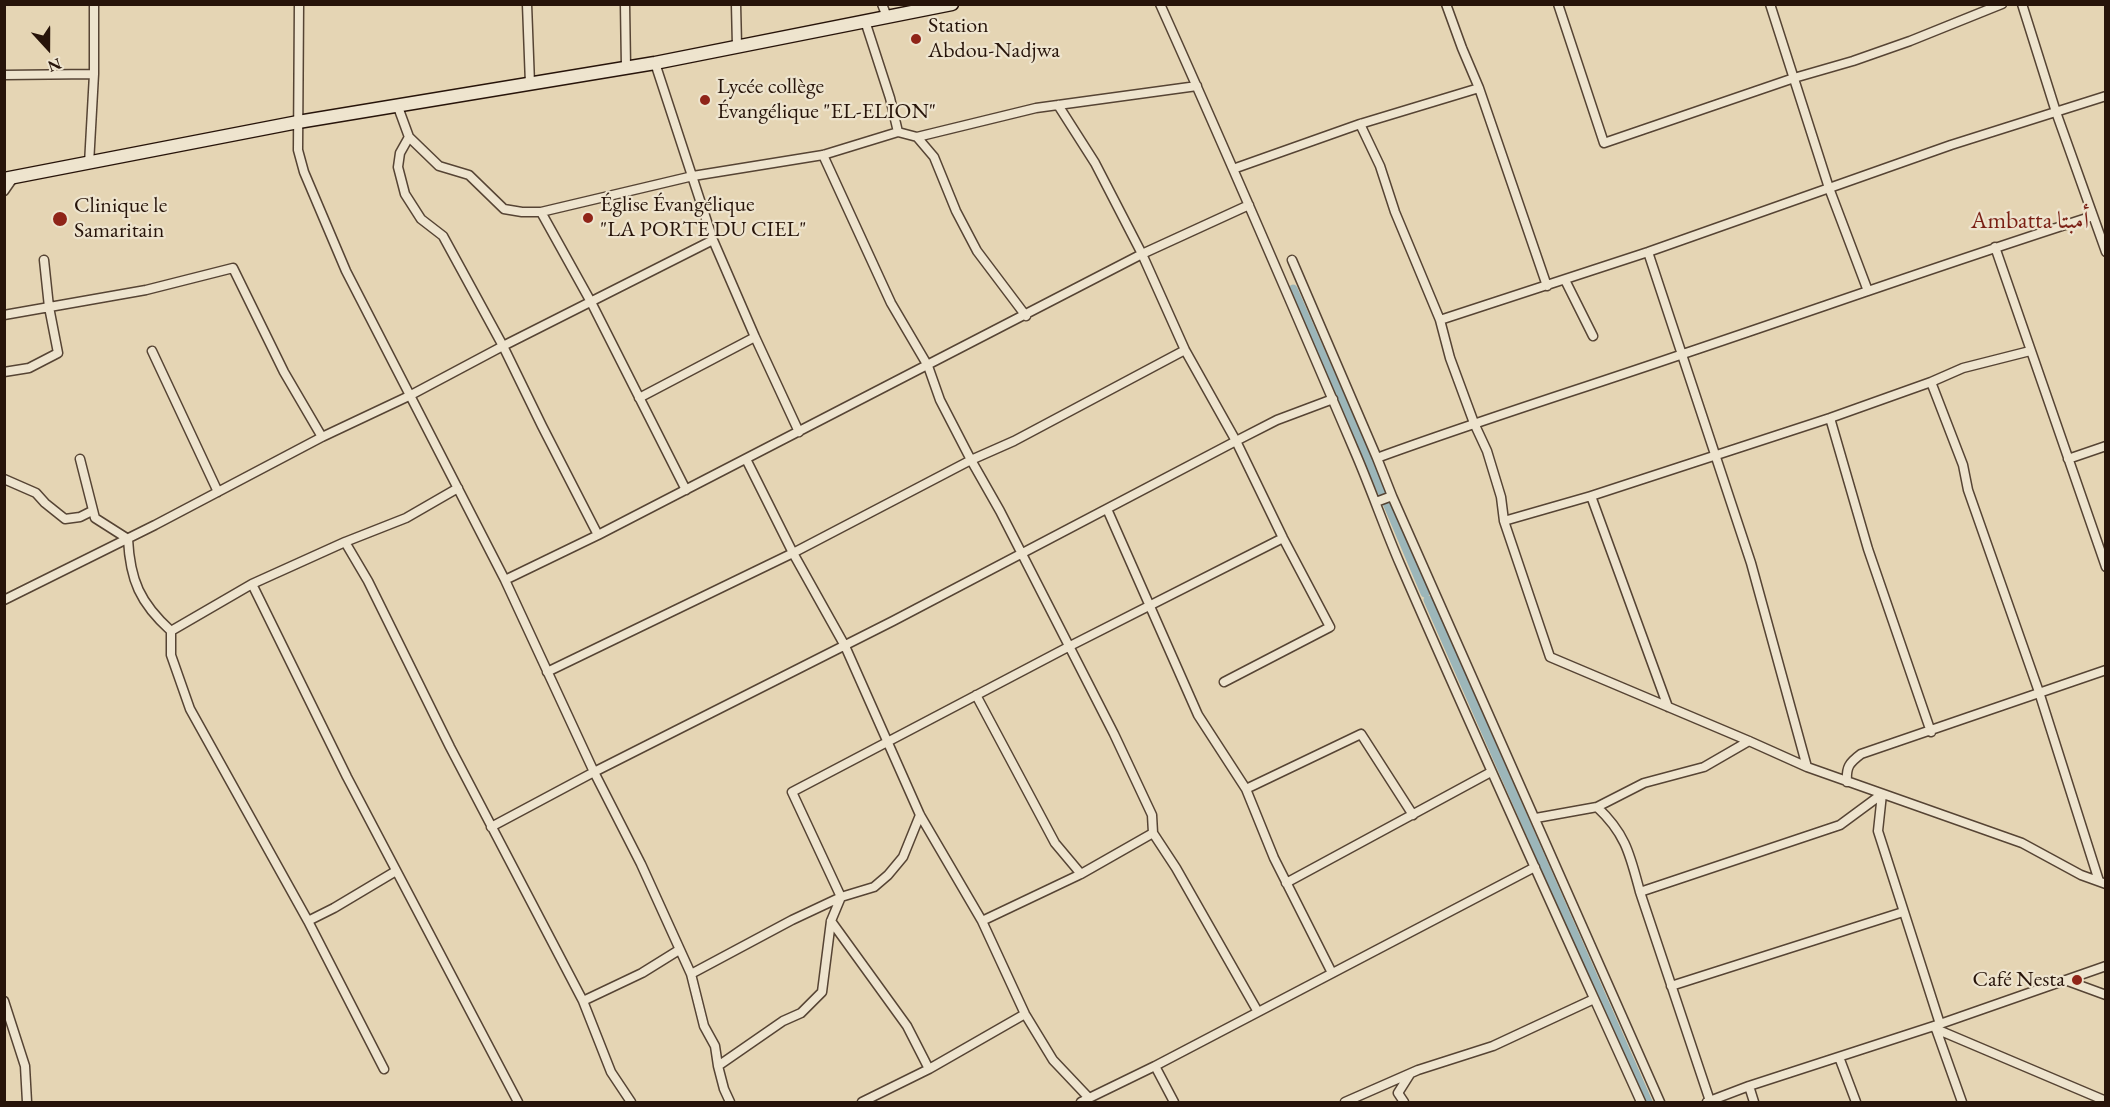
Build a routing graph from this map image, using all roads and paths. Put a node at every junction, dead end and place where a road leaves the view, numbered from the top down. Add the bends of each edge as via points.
1 (94, 4) edge
2 (299, 4) edge
3 (527, 4) edge
4 (625, 4) edge
5 (736, 4) edge
6 (882, 4) edge
7 (952, 4) edge
8 (1160, 4) edge
9 (1446, 4) edge
10 (1558, 4) edge
11 (1770, 4) edge
12 (2002, 4) edge
13 (2022, 4) edge
14 (887, 17) junction
15 (865, 21) junction
16 (737, 46) junction
17 (654, 63) junction
18 (626, 67) junction
19 (94, 74) junction
20 (4, 75) edge
21 (1794, 78) junction
22 (530, 84) junction
23 (1197, 86) junction
24 (1479, 87) junction
25 (2106, 96) edge
26 (1058, 105) junction
27 (398, 107) junction
28 (2056, 112) junction
29 (298, 122) junction
30 (1360, 124) junction
31 (898, 132) junction
32 (409, 137) junction
33 (917, 137) junction
34 (823, 156) junction
35 (89, 164) junction
36 (1233, 169) junction
37 (693, 176) junction
38 (9, 178) edge
39 (1829, 188) junction
40 (4, 191) edge
41 (1248, 205) junction
42 (541, 212) junction
43 (2093, 216) junction
44 (713, 240) junction
45 (1995, 247) junction
46 (1648, 252) junction
47 (2106, 252) edge
48 (1142, 254) junction
49 (44, 260) dead end
50 (1292, 260) dead end
51 (1565, 280) junction
52 (1546, 286) junction
53 (1868, 291) junction
54 (591, 302) junction
55 (49, 307) junction
56 (4, 315) edge
57 (1026, 316) junction
58 (1440, 320) junction
59 (1593, 336) dead end
60 (754, 337) junction
61 (503, 346) junction
62 (1185, 350) junction
63 (152, 351) dead end
64 (2030, 351) junction
65 (1682, 355) junction
66 (928, 366) junction
67 (4, 372) edge
68 (1931, 382) junction
69 (409, 396) junction
70 (639, 398) junction
71 (1332, 399) junction
72 (1830, 418) junction
73 (1474, 423) junction
74 (799, 432) junction
75 (322, 437) junction
76 (1236, 441) junction
77 (2106, 446) edge
78 (1716, 455) junction
79 (1377, 458) junction
80 (80, 459) dead end
81 (746, 459) junction
82 (2068, 459) junction
83 (970, 460) junction
84 (4, 479) edge
85 (458, 488) junction
86 (686, 490) junction
87 (218, 492) junction
88 (1392, 496) junction
89 (1591, 496) junction
90 (1376, 502) junction
91 (1107, 509) junction
92 (92, 511) junction
93 (1504, 521) junction
94 (598, 535) junction
95 (1283, 538) junction
96 (128, 539) junction
97 (345, 542) junction
98 (2103, 551) edge
99 (793, 552) junction
100 (1022, 554) junction
101 (2106, 567) edge
102 (506, 580) junction
103 (252, 584) junction
104 (4, 600) edge
105 (1150, 606) junction
106 (171, 631) junction
107 (845, 646) junction
108 (1070, 646) junction
109 (2106, 670) edge
110 (547, 672) junction
111 (1224, 682) dead end
112 (2039, 692) junction
113 (976, 695) junction
114 (1668, 707) junction
115 (1931, 732) junction
116 (1749, 741) junction
117 (887, 742) junction
118 (1807, 767) junction
119 (594, 772) junction
120 (1491, 772) junction
121 (1847, 782) junction
122 (1246, 789) junction
123 (1882, 794) junction
124 (1597, 807) junction
125 (920, 814) junction
126 (1413, 815) junction
127 (1536, 818) junction
128 (490, 827) junction
129 (1153, 833) junction
130 (1535, 867) junction
131 (396, 871) junction
132 (1081, 874) junction
133 (1286, 883) junction
134 (2102, 883) edge
135 (1640, 892) junction
136 (841, 897) junction
137 (1903, 912) junction
138 (308, 921) junction
139 (831, 921) junction
140 (982, 921) junction
141 (679, 950) junction
142 (2106, 966) edge
143 (691, 974) junction
144 (1332, 974) junction
145 (2064, 980) junction
146 (1671, 987) junction
147 (2106, 995) edge
148 (1594, 999) junction
149 (4, 1001) edge
150 (583, 1001) junction
151 (1258, 1012) junction
152 (1025, 1014) junction
153 (1938, 1026) junction
154 (1839, 1057) junction
155 (718, 1066) junction
156 (1155, 1066) junction
157 (384, 1069) dead end
158 (929, 1069) junction
159 (1410, 1074) junction
160 (1749, 1086) junction
161 (1085, 1100) edge
162 (2106, 1101) edge
163 (27, 1102) edge
164 (518, 1102) edge
165 (631, 1102) edge
166 (730, 1102) edge
167 (862, 1102) edge
168 (1173, 1102) edge
169 (1345, 1102) edge
170 (1404, 1102) edge
171 (1641, 1102) edge
172 (1660, 1102) edge
173 (1708, 1102) edge
174 (1754, 1102) edge
175 (1856, 1102) edge
176 (1962, 1102) edge

1 - 19 street
2 - 29 street
3 - 22 street
4 - 18 street
5 - 16 street
6 - 14 street
7 - 14 street
8 - 23 street
9 - 24 street
10 - 21 street via 1604,143
11 - 21 street
12 - 21 street via 1899,45
13 - 28 street
14 - 15 street
15 - 16 street
15 - 31 street
16 - 17 street
17 - 18 street
17 - 37 street
18 - 22 street
19 - 20 street
19 - 35 street
21 - 39 street
22 - 27 street
23 - 26 street
23 - 36 street
24 - 30 street
24 - 52 street
25 - 28 street
26 - 33 street
26 - 48 street via 1095,163
27 - 29 street
27 - 32 street
28 - 39 street
28 - 43 street
29 - 35 street
29 - 69 street via 297,150 304,172 346,271
30 - 36 street
30 - 58 street
31 - 33 street
31 - 34 street
32 - 42 street via 439,166 469,175 504,209
32 - 61 street via 400,153 398,168 405,194 422,219 443,236
33 - 57 street via 934,157 977,251
34 - 37 street
34 - 66 street via 891,303
35 - 38 street
36 - 41 street
37 - 42 street
37 - 44 street
38 - 40 street
39 - 46 street
39 - 53 street
41 - 48 street
41 - 71 street
42 - 54 street
43 - 45 street
43 - 47 street
44 - 54 street
44 - 60 street
45 - 53 street
45 - 64 street
46 - 51 street
46 - 65 street
48 - 57 street
48 - 62 street
49 - 55 street
50 - 79 street
51 - 52 street
51 - 59 street
52 - 58 street
53 - 65 street
54 - 61 street
54 - 70 street
55 - 56 street
55 - 67 street via 58,353 29,369
55 - 75 street via 146,290 233,268 284,372
57 - 66 street
58 - 73 street
60 - 70 street
60 - 74 street
61 - 69 street
61 - 94 street
62 - 76 street
62 - 83 street via 1014,441
63 - 87 street
64 - 68 street via 1963,368
64 - 82 street
65 - 73 street
65 - 78 street
66 - 74 street
66 - 83 street
68 - 72 street
68 - 112 street
69 - 75 street
69 - 85 street
70 - 86 street
71 - 76 street
71 - 90 street
72 - 78 street
72 - 115 street via 1868,549
73 - 79 street
73 - 93 street via 1490,460
74 - 81 street
75 - 87 street
76 - 91 street
76 - 95 street
77 - 82 street
78 - 89 street
78 - 118 street via 1751,563
79 - 88 street
80 - 92 street
81 - 86 street
81 - 99 street
82 - 98 street
83 - 99 street
83 - 100 street
84 - 92 street via 36,493 65,519
85 - 97 street via 406,518
85 - 102 street
86 - 94 street
87 - 96 street
88 - 90 street
88 - 127 street
89 - 93 street
89 - 114 street
90 - 120 street
91 - 100 street
91 - 105 street
92 - 96 street via 95,518
93 - 114 street via 1550,657
94 - 102 street
95 - 105 street
95 - 111 street via 1330,627
96 - 104 street
96 - 106 street via 137,589 153,614
97 - 103 street
97 - 128 street via 378,599
98 - 101 street
99 - 107 street
99 - 110 street
100 - 107 street
100 - 108 street
102 - 110 street
103 - 106 street
103 - 131 street
105 - 108 street
105 - 122 street via 1198,715
106 - 138 street via 171,655 190,710
107 - 117 street
107 - 119 street
108 - 113 street
108 - 129 street via 1152,815
109 - 112 street
110 - 119 street
112 - 115 street
112 - 134 street
113 - 117 street
113 - 132 street via 1055,843
114 - 116 street
115 - 121 street via 1862,754 1846,769
116 - 118 street
116 - 124 street via 1704,767 1644,783
117 - 125 street
117 - 136 street via 792,792
118 - 121 street
119 - 128 street
119 - 141 street
120 - 126 street
120 - 130 street
121 - 123 street
122 - 126 street via 1361,734
122 - 133 street
123 - 134 street via 2022,843
123 - 135 street via 1840,825
123 - 137 street via 1878,831
124 - 127 street
124 - 135 street via 1621,833
125 - 136 street via 903,857 888,875 874,887
125 - 140 street
126 - 133 street
127 - 172 street
128 - 150 street
129 - 132 street
129 - 151 street
130 - 144 street
130 - 148 street
131 - 138 street
131 - 164 street
132 - 140 street
133 - 144 street
135 - 146 street
136 - 139 street
136 - 143 street
137 - 146 street
137 - 153 street
138 - 157 street
139 - 155 street via 822,992 801,1013
139 - 158 street via 907,1026
140 - 152 street
141 - 143 street
141 - 150 street
142 - 145 street
143 - 155 street
144 - 151 street
145 - 147 street
145 - 153 street
146 - 173 street
148 - 159 street via 1493,1046
148 - 171 street
149 - 163 street via 25,1066
150 - 165 street via 611,1072
151 - 156 street
152 - 158 street
152 - 161 street via 1053,1060
153 - 154 street
153 - 162 street
153 - 176 street
154 - 160 street
154 - 175 street
155 - 166 street
156 - 161 street
156 - 168 street
158 - 167 street
159 - 169 street
159 - 170 street via 1398,1094
160 - 173 street
160 - 174 street

